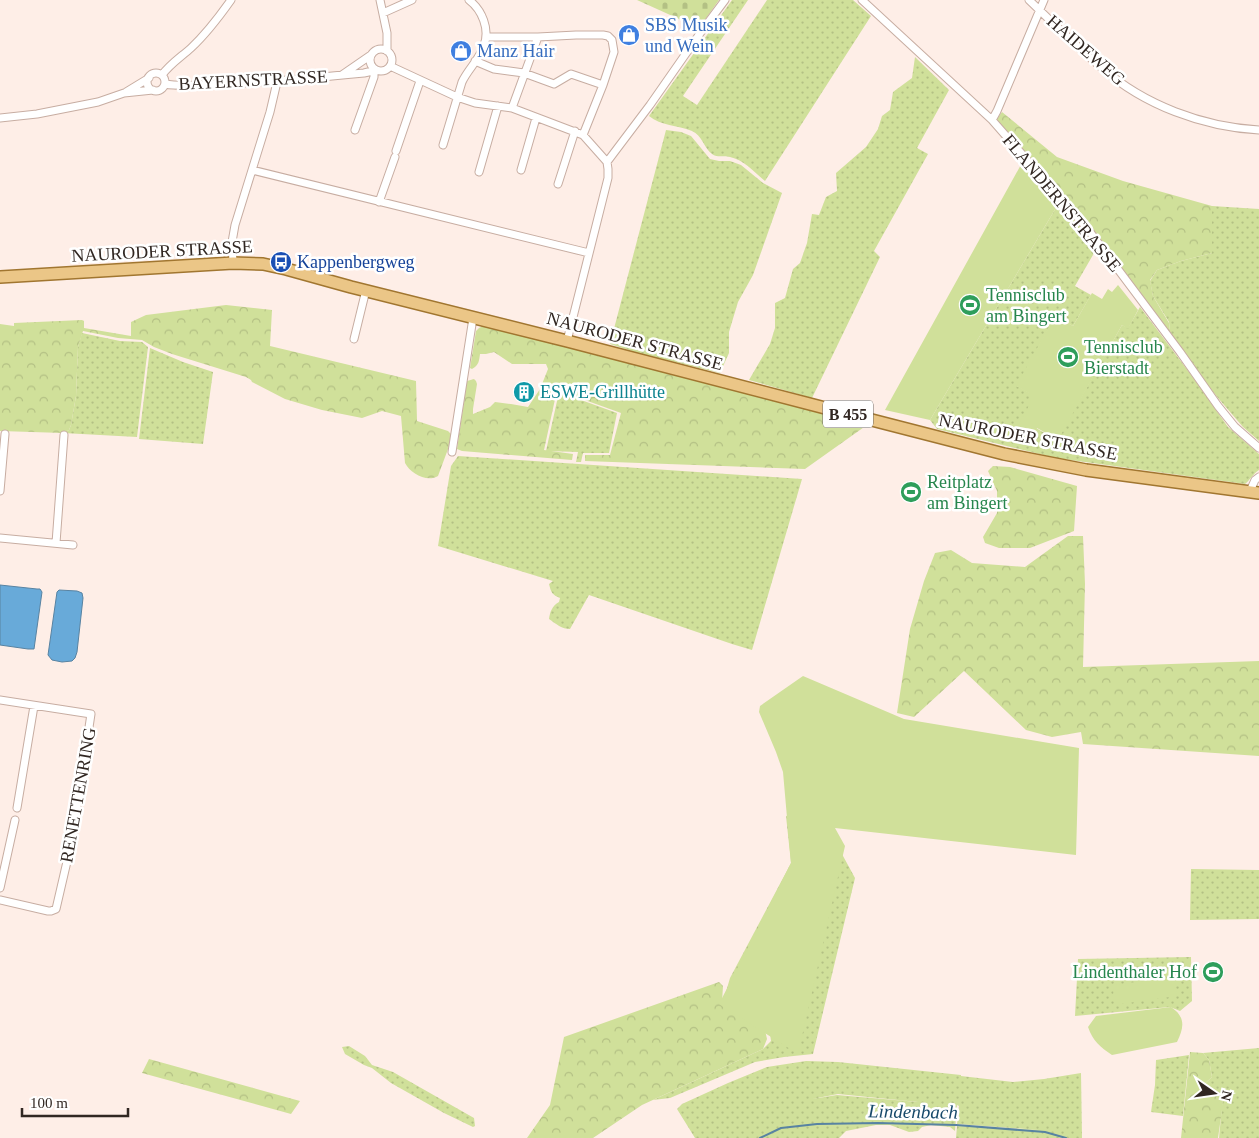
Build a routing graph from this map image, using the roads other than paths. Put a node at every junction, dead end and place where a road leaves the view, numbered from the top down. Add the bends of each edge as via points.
1 (231, 0) edge
2 (380, 0) edge
3 (412, 0) edge
4 (469, 0) edge
5 (725, 0) edge
6 (862, 0) edge
7 (1029, 0) edge
8 (1044, 0) edge
9 (1040, 10) junction
10 (383, 13) junction
11 (486, 37) junction
12 (538, 37) junction
13 (387, 51) junction
14 (371, 55) junction
15 (476, 61) junction
16 (390, 66) junction
17 (375, 71) junction
18 (524, 73) junction
19 (162, 75) junction
20 (341, 75) junction
21 (149, 78) junction
22 (420, 81) junction
23 (277, 82) junction
24 (165, 84) junction
25 (603, 85) junction
26 (152, 90) junction
27 (124, 93) junction
28 (457, 97) junction
29 (498, 106) junction
30 (512, 108) junction
31 (0, 118) edge
32 (536, 118) junction
33 (992, 120) junction
34 (355, 130) dead end
35 (1259, 130) edge
36 (575, 131) junction
37 (584, 134) junction
38 (443, 145) dead end
39 (607, 162) junction
40 (252, 170) junction
41 (521, 170) dead end
42 (479, 172) dead end
43 (558, 184) dead end
44 (379, 202) junction
45 (589, 253) junction
46 (233, 263) junction
47 (0, 277) edge
48 (366, 290) junction
49 (473, 318) junction
50 (354, 340) dead end
51 (567, 340) junction
52 (5, 434) dead end
53 (64, 435) dead end
54 (1259, 448) edge
55 (452, 452) dead end
56 (1259, 477) edge
57 (0, 491) edge
58 (1254, 492) edge
59 (0, 538) edge
60 (56, 543) junction
61 (73, 545) dead end
62 (0, 700) edge
63 (34, 706) junction
64 (17, 808) dead end
65 (15, 820) dead end
66 (0, 888) edge
67 (0, 900) edge

1 - 19 street via 208,30
2 - 10 street
3 - 10 street
4 - 11 street via 482,16
5 - 39 street
6 - 33 street, FLANDERNSTRASSE
7 - 9 street, HAIDEWEG
8 - 9 street
9 - 33 street
9 - 35 street, HAIDEWEG via 1102,69 1147,99 1185,116 1218,125
10 - 13 street
11 - 12 street
11 - 15 street
12 - 18 street
12 - 25 street via 608,36 614,52
13 - 14 street via 378,49
13 - 16 street via 391,56
14 - 17 street via 370,62
14 - 20 street, BAYERNSTRASSE
15 - 18 street via 494,69
15 - 28 street
16 - 17 street
16 - 22 street
17 - 20 street, BAYERNSTRASSE
17 - 34 street
18 - 25 street via 554,84 571,74
18 - 30 street
19 - 21 street via 153,74
19 - 24 street
20 - 23 street, BAYERNSTRASSE
21 - 26 street via 148,86
21 - 27 street
22 - 28 street
22 - 44 street
23 - 24 street, BAYERNSTRASSE
23 - 40 street
24 - 26 street via 161,89
25 - 37 street
26 - 27 street
27 - 31 street via 98,102
28 - 29 street
28 - 38 street
29 - 30 street
29 - 42 street
30 - 32 street
32 - 36 street
32 - 41 street
33 - 54 street, FLANDERNSTRASSE via 1088,228 1218,406 1235,427
36 - 37 street
36 - 43 street
37 - 39 street
39 - 45 street via 608,178
40 - 44 street
40 - 46 street via 235,225
44 - 45 street
45 - 51 street
46 - 47 main road, NAURODER STRASSE / B 455
46 - 48 main road, NAURODER STRASSE / B 455 via 274,266
48 - 49 main road, NAURODER STRASSE / B 455
48 - 50 street
49 - 51 main road, NAURODER STRASSE / B 455
49 - 55 street
51 - 58 main road, NAURODER STRASSE / B 455 via 1021,458
52 - 57 street
53 - 60 street
56 - 58 street via 1255,480
59 - 60 street
60 - 61 street
62 - 63 street, RENETTENRING
63 - 64 street
63 - 67 street, RENETTENRING via 92,714 72,840 54,911
65 - 66 street

